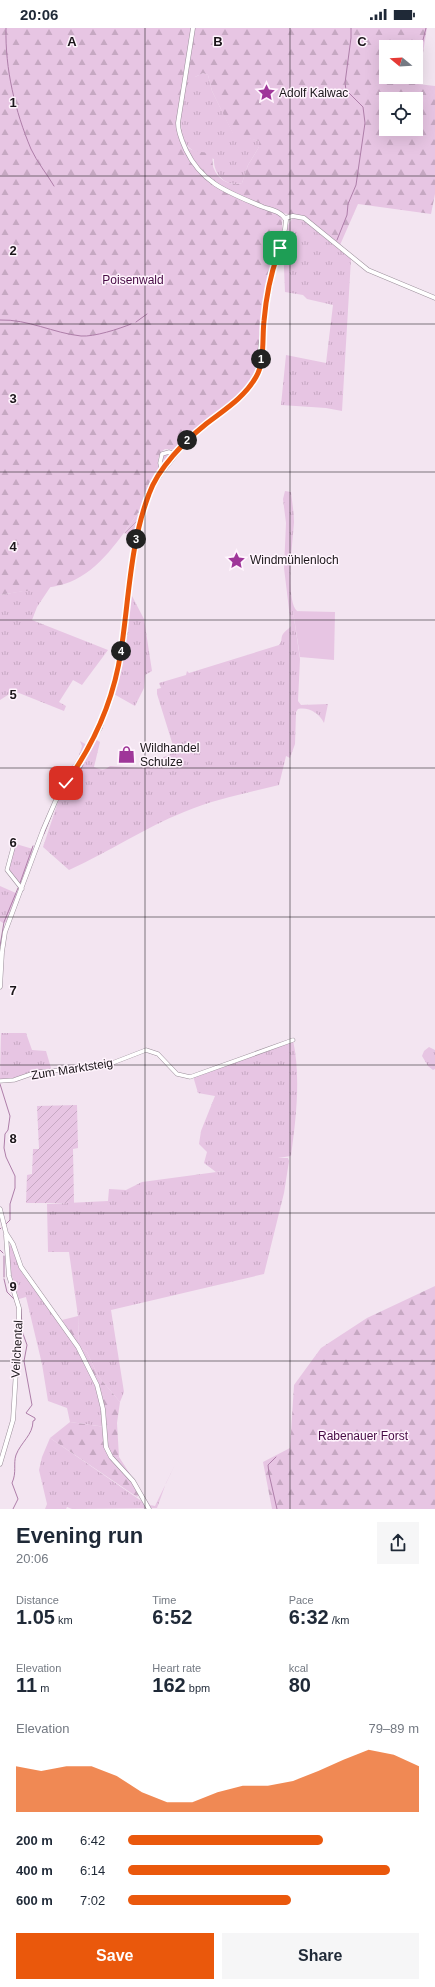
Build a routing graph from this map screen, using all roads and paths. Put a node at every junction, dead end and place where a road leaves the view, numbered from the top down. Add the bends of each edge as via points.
1 (193, 28) edge
2 (285, 218) junction
3 (435, 298) edge
4 (175, 454) junction
5 (162, 472) junction
6 (14, 844) dead end
7 (22, 889) junction
8 (0, 987) edge
9 (293, 1040) dead end
10 (1, 1081) edge
11 (0, 1209) edge
12 (6, 1233) junction
13 (0, 1464) edge
14 (149, 1509) edge

1 - 2 street via 178,123 180,136 192,163 202,175 222,189 274,210
2 - 3 street via 304,218 368,270
2 - 4 street via 285,229 265,311 258,375 243,394 189,438
4 - 5 street
4 - 5 street via 162,454
5 - 7 street via 150,491 135,543 121,652 100,728 55,800
6 - 7 street via 7,870
7 - 8 street via 6,932
9 - 10 street, Zum Marktsteig via 190,1077 177,1074 158,1054 146,1050 102,1067 37,1072 14,1080
11 - 12 street
12 - 13 street, Veilchental via 9,1276 19,1308 19,1322 13,1420
12 - 14 street via 25,1273 78,1347 97,1385 103,1409 106,1447 111,1457 133,1481

